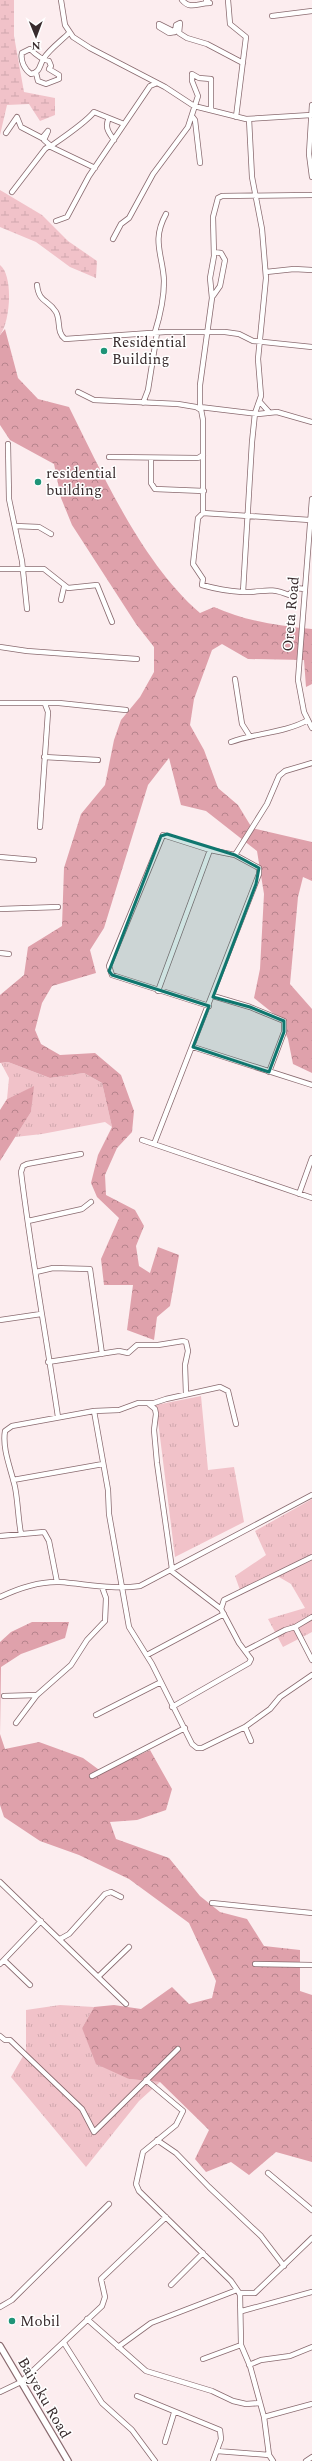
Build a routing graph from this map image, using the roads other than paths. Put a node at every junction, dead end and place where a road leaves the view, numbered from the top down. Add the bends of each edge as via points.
1 (61, 0) edge
2 (182, 0) edge
3 (190, 0) edge
4 (206, 0) edge
5 (228, 0) edge
6 (187, 5) junction
7 (312, 11) edge
8 (272, 16) dead end
9 (175, 32) dead end
10 (69, 33) junction
11 (43, 58) junction
12 (243, 64) junction
13 (36, 73) junction
14 (150, 79) junction
15 (157, 83) junction
16 (150, 86) junction
17 (312, 105) edge
18 (196, 107) junction
19 (211, 110) junction
20 (311, 115) edge
21 (192, 116) junction
22 (236, 117) junction
23 (109, 118) junction
24 (249, 119) junction
25 (124, 124) junction
26 (6, 133) dead end
27 (114, 140) junction
28 (51, 146) junction
29 (200, 163) dead end
30 (95, 168) junction
31 (312, 177) edge
32 (12, 192) dead end
33 (312, 195) edge
34 (254, 196) junction
35 (268, 196) junction
36 (258, 203) junction
37 (166, 214) dead end
38 (56, 222) dead end
39 (113, 239) dead end
40 (214, 252) junction
41 (312, 270) edge
42 (266, 272) junction
43 (37, 285) dead end
44 (212, 298) junction
45 (160, 323) junction
46 (166, 332) junction
47 (208, 332) junction
48 (156, 333) junction
49 (260, 342) junction
50 (312, 346) edge
51 (78, 392) dead end
52 (145, 398) junction
53 (260, 402) junction
54 (143, 403) junction
55 (149, 403) junction
56 (199, 407) junction
57 (269, 412) junction
58 (255, 413) junction
59 (312, 422) edge
60 (8, 444) dead end
61 (109, 457) dead end
62 (151, 458) junction
63 (200, 460) junction
64 (204, 491) junction
65 (312, 499) edge
66 (203, 513) junction
67 (249, 516) junction
68 (310, 520) junction
69 (15, 526) junction
70 (51, 534) dead end
71 (0, 569) edge
72 (22, 569) junction
73 (64, 587) junction
74 (305, 589) junction
75 (243, 592) junction
76 (61, 600) dead end
77 (27, 609) dead end
78 (112, 622) dead end
79 (0, 647) edge
80 (137, 659) dead end
81 (235, 679) dead end
82 (0, 703) edge
83 (45, 704) junction
84 (126, 710) dead end
85 (308, 720) junction
86 (312, 728) edge
87 (249, 735) junction
88 (230, 742) dead end
89 (44, 757) junction
90 (98, 760) dead end
91 (312, 763) edge
92 (40, 827) dead end
93 (210, 850) junction
94 (236, 855) junction
95 (0, 857) edge
96 (34, 860) dead end
97 (58, 907) dead end
98 (0, 910) edge
99 (0, 953) edge
100 (9, 954) dead end
101 (158, 991) junction
102 (213, 996) junction
103 (209, 1006) junction
104 (193, 1047) junction
105 (274, 1062) junction
106 (269, 1072) junction
107 (279, 1075) junction
108 (312, 1085) edge
109 (142, 1140) dead end
110 (154, 1144) junction
111 (81, 1154) dead end
112 (312, 1158) edge
113 (299, 1194) junction
114 (312, 1198) edge
115 (91, 1202) dead end
116 (28, 1221) junction
117 (36, 1272) junction
118 (41, 1314) junction
119 (0, 1320) edge
120 (102, 1354) junction
121 (48, 1362) junction
122 (186, 1394) junction
123 (149, 1404) junction
124 (94, 1411) junction
125 (58, 1417) junction
126 (236, 1424) dead end
127 (102, 1464) junction
128 (13, 1480) junction
129 (312, 1495) edge
130 (21, 1534) junction
131 (0, 1536) edge
132 (312, 1557) edge
133 (171, 1569) junction
134 (57, 1582) junction
135 (102, 1587) junction
136 (122, 1588) junction
137 (0, 1597) edge
138 (221, 1608) junction
139 (224, 1614) junction
140 (312, 1617) edge
141 (295, 1627) junction
142 (245, 1650) junction
143 (147, 1655) junction
144 (312, 1660) edge
145 (312, 1676) edge
146 (161, 1682) junction
147 (4, 1696) dead end
148 (37, 1696) junction
149 (172, 1706) junction
150 (96, 1715) dead end
151 (16, 1723) dead end
152 (245, 1727) junction
153 (185, 1728) junction
154 (251, 1741) dead end
155 (92, 1776) dead end
156 (1, 1884) edge
157 (121, 1897) dead end
158 (212, 1903) dead end
159 (312, 1913) edge
160 (41, 1921) junction
161 (60, 1939) junction
162 (128, 1948) dead end
163 (4, 1960) junction
164 (0, 1964) edge
165 (255, 1964) dead end
166 (312, 1965) edge
167 (99, 1976) junction
168 (30, 1985) dead end
169 (126, 2004) dead end
170 (0, 2036) edge
171 (178, 2048) dead end
172 (146, 2080) junction
173 (157, 2140) junction
174 (268, 2173) dead end
175 (109, 2204) dead end
176 (312, 2210) edge
177 (166, 2217) junction
178 (312, 2238) edge
179 (203, 2253) junction
180 (284, 2266) junction
181 (171, 2285) dead end
182 (238, 2292) junction
183 (312, 2292) edge
184 (249, 2294) junction
185 (240, 2300) junction
186 (0, 2307) edge
187 (242, 2311) junction
188 (87, 2319) junction
189 (64, 2343) junction
190 (241, 2345) junction
191 (0, 2346) edge
192 (118, 2347) junction
193 (312, 2347) edge
194 (203, 2359) dead end
195 (249, 2365) junction
196 (21, 2382) junction
197 (0, 2392) edge
198 (137, 2396) dead end
199 (260, 2402) junction
200 (312, 2404) edge
201 (174, 2413) junction
202 (264, 2417) junction
203 (165, 2442) dead end
204 (217, 2452) junction
205 (269, 2455) junction
206 (312, 2457) edge
207 (68, 2461) edge
208 (155, 2461) edge
209 (213, 2461) edge
210 (273, 2461) edge
211 (306, 2461) edge

1 - 10 street
2 - 6 street
3 - 6 street
4 - 6 street via 210,3 195,7
5 - 12 street via 230,24 246,37
7 - 8 street
9 - 12 street via 176,25 180,23 179,33 207,44
10 - 11 street
10 - 14 street via 90,48
11 - 13 street
11 - 13 street via 30,49 21,55 26,71
11 - 13 street via 49,62 49,69 59,74 59,79 46,84 38,81
12 - 22 street
14 - 15 street
14 - 16 street
15 - 16 street
15 - 18 street
16 - 25 street
17 - 20 street
18 - 19 street
18 - 19 street via 198,96 192,74 212,80
18 - 21 street
19 - 22 street
20 - 24 street
20 - 31 street via 309,154
21 - 29 street via 195,120
21 - 39 street via 188,127 154,174 129,218 121,224
22 - 24 street
23 - 25 street
23 - 27 street via 106,127
23 - 28 street via 94,112
24 - 34 street
25 - 27 street
26 - 28 street via 17,117 21,127 38,137 42,138 48,132 44,140
27 - 30 street
28 - 30 street via 86,166
28 - 32 street via 45,149
30 - 38 street via 67,217
33 - 35 street
34 - 35 street
34 - 36 street
34 - 40 street via 218,198 213,216
35 - 36 street
36 - 42 street
37 - 45 street via 157,243 164,278
40 - 44 street via 210,278
40 - 44 street via 221,253 224,260 220,286
41 - 42 street
42 - 49 street
43 - 48 street via 39,298 56,313 60,334 65,338
44 - 47 street
45 - 46 street
45 - 48 street
46 - 47 street
46 - 48 street
47 - 49 street via 232,333
47 - 56 street
48 - 52 street via 156,350
49 - 50 street
49 - 53 street
51 - 54 street via 94,400
52 - 54 street
52 - 55 street
53 - 57 street
53 - 58 street
54 - 55 street
55 - 56 street
56 - 58 street
56 - 63 street via 203,420 203,455
57 - 58 street
57 - 59 street
58 - 67 street
60 - 69 street via 9,499
61 - 62 street
62 - 63 street
62 - 64 street via 151,483 157,490
63 - 64 street
64 - 66 street
65 - 68 street, Oreta Road
66 - 67 street
66 - 75 street via 198,518 193,564 203,579 202,585 214,590
67 - 68 street
67 - 75 street
68 - 74 street, Oreta Road
69 - 70 street via 39,527
69 - 72 street
71 - 72 street
72 - 73 street via 44,569
72 - 77 street
73 - 76 street
73 - 78 street via 97,585
74 - 75 street via 295,588 289,594 274,589
74 - 85 street, Oreta Road via 298,680
79 - 80 street
81 - 87 street via 242,724
82 - 83 street
83 - 84 street via 60,703
83 - 89 street via 48,712
85 - 86 street, Oreta Road
85 - 87 street via 296,726
87 - 88 street
89 - 90 street
89 - 92 street
91 - 94 street via 285,771 279,776 267,804
93 - 94 street
93 - 101 street
93 - 101 street via 167,834 162,836 109,966 112,975
94 - 102 street via 259,868 259,874
95 - 96 street
97 - 98 street
99 - 100 street
101 - 103 street
102 - 103 street
102 - 105 street via 284,1020 285,1027
103 - 104 street
104 - 106 street
104 - 110 street
105 - 106 street
105 - 107 street
106 - 107 street
107 - 108 street
109 - 110 street
110 - 113 street
111 - 116 street via 23,1166 21,1172
112 - 113 street
113 - 114 street
115 - 116 street via 82,1209
116 - 117 street
117 - 118 street
117 - 120 street via 53,1268 90,1269
118 - 119 street
118 - 121 street
120 - 121 street
120 - 122 street via 119,1351 128,1353 137,1345 186,1342
121 - 125 street
122 - 123 street
122 - 126 street via 225,1388 229,1394
123 - 124 street via 138,1403 120,1410
123 - 133 street via 155,1408 156,1414 154,1430 157,1463
124 - 125 street
124 - 127 street
125 - 128 street via 18,1424 5,1431 7,1458
127 - 128 street
127 - 136 street
128 - 130 street
129 - 133 street
130 - 131 street
130 - 134 street via 46,1534
132 - 138 street via 224,1600
133 - 136 street via 140,1586
133 - 138 street
134 - 135 street
134 - 137 street via 35,1584
135 - 136 street
135 - 148 street via 106,1595 105,1621 87,1640 70,1665
136 - 143 street via 129,1627
138 - 139 street
139 - 142 street
139 - 143 street
140 - 141 street
141 - 142 street
141 - 144 street
142 - 149 street via 250,1658 249,1663
143 - 146 street
145 - 152 street via 280,1697 270,1709
146 - 149 street
146 - 150 street
147 - 148 street
148 - 151 street
149 - 153 street
152 - 153 street via 199,1749 192,1744
152 - 154 street
153 - 155 street
156 - 160 street
157 - 161 street via 111,1892 105,1894 69,1934
158 - 159 street
160 - 161 street
160 - 163 street
161 - 167 street
162 - 167 street
163 - 164 street
163 - 168 street
165 - 166 street
167 - 169 street
170 - 172 street via 15,2044 82,2109 94,2132
171 - 172 street
172 - 173 street via 183,2111 176,2125
173 - 177 street via 142,2152 136,2184
173 - 180 street via 176,2153 261,2236
174 - 176 street
175 - 186 street via 12,2300
177 - 179 street
177 - 188 street via 101,2279 105,2301
178 - 180 street
179 - 181 street
179 - 182 street
180 - 184 street via 255,2293
182 - 184 street
182 - 185 street
182 - 192 street via 151,2323
183 - 187 street
184 - 185 street
185 - 187 street
187 - 190 street
188 - 189 street
188 - 192 street
189 - 196 street
189 - 208 street via 102,2403 132,2430
190 - 194 street
190 - 195 street
191 - 196 main road, Baiyeku Road
192 - 199 street via 146,2371 212,2391 233,2401 246,2404
193 - 195 street via 290,2356 265,2359
195 - 199 street
196 - 197 street
196 - 207 main road, Baiyeku Road
198 - 201 street
199 - 202 street
200 - 202 street
201 - 203 street
201 - 204 street via 220,2430 221,2439
202 - 205 street
204 - 205 street
204 - 209 street
205 - 210 street
206 - 211 street

